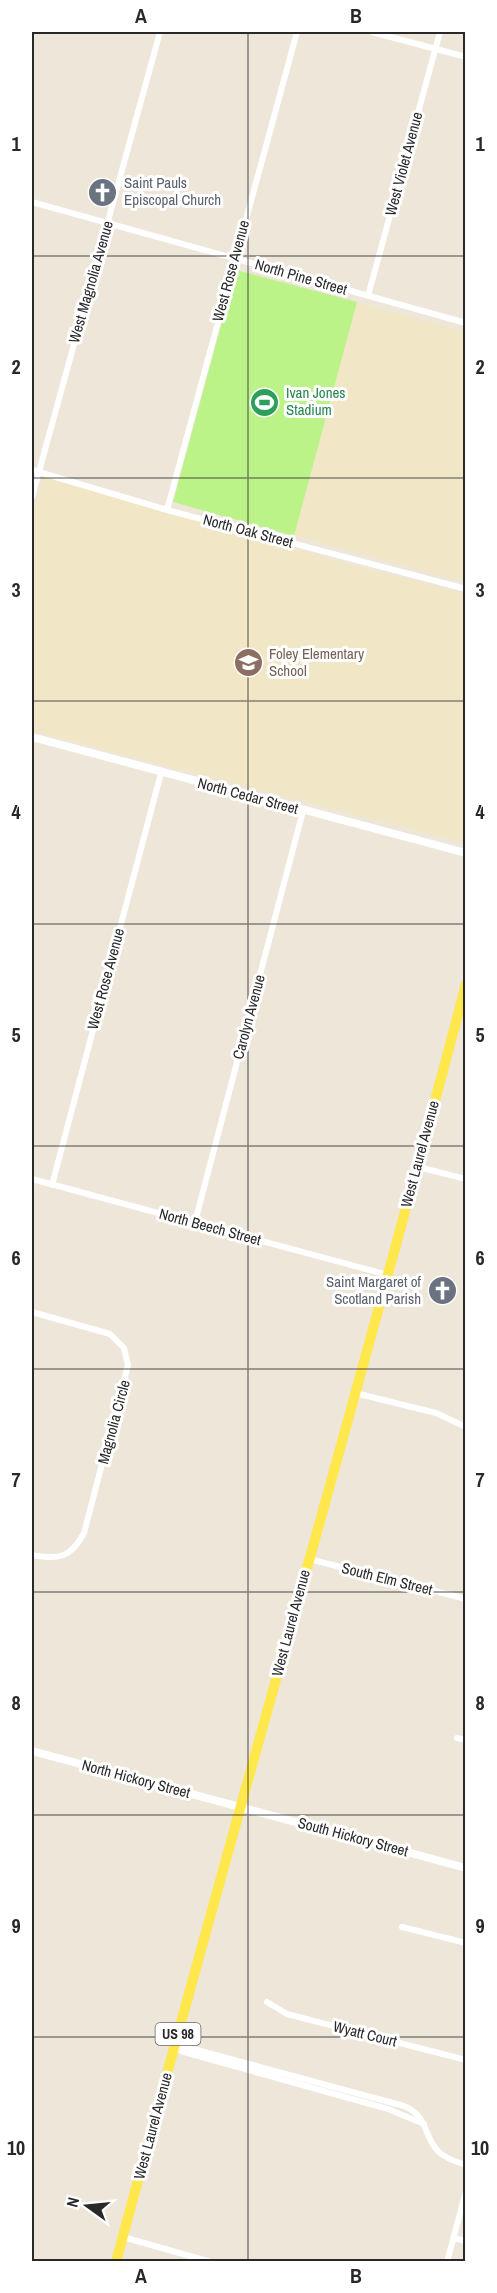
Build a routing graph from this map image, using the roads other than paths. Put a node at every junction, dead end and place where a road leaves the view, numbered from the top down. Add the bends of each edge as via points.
1 (160, 32) edge
2 (297, 32) edge
3 (372, 32) edge
4 (440, 32) edge
5 (435, 49) junction
6 (465, 57) edge
7 (32, 202) edge
8 (108, 222) junction
9 (234, 258) junction
10 (368, 296) junction
11 (465, 323) edge
12 (35, 471) edge
13 (32, 497) edge
14 (167, 510) junction
15 (465, 589) edge
16 (32, 737) edge
17 (160, 772) junction
18 (303, 811) junction
19 (465, 853) edge
20 (465, 984) edge
21 (418, 1167) junction
22 (32, 1179) edge
23 (465, 1179) edge
24 (52, 1185) junction
25 (195, 1222) junction
26 (388, 1275) junction
27 (32, 1312) edge
28 (354, 1393) junction
29 (465, 1427) edge
30 (32, 1555) edge
31 (309, 1559) junction
32 (465, 1599) edge
33 (457, 1738) dead end
34 (465, 1740) edge
35 (32, 1751) edge
36 (241, 1807) junction
37 (465, 1868) edge
38 (402, 1927) dead end
39 (465, 1943) edge
40 (267, 2002) dead end
41 (175, 2047) junction
42 (465, 2060) edge
43 (465, 2165) edge
44 (465, 2191) edge
45 (123, 2237) junction
46 (453, 2238) junction
47 (465, 2241) edge
48 (117, 2262) edge
49 (210, 2262) edge
50 (447, 2262) edge

1 - 8 street, West Magnolia Avenue
2 - 9 street, West Rose Avenue
3 - 5 street
4 - 5 street, West Violet Avenue
5 - 6 street
5 - 10 street, West Violet Avenue
7 - 8 street, North Pine Street
8 - 9 street, North Pine Street
8 - 12 street, West Magnolia Avenue
9 - 10 street, North Pine Street
9 - 14 street, West Rose Avenue
10 - 11 street, North Pine Street
12 - 13 street, West Magnolia Avenue
12 - 14 street, North Oak Street
14 - 15 street, North Oak Street
16 - 17 street, North Cedar Street
17 - 18 street, North Cedar Street
17 - 24 street, West Rose Avenue
18 - 19 street, North Cedar Street
18 - 25 street, Carolyn Avenue
20 - 21 main road, West Laurel Avenue / US 98
21 - 23 street
21 - 26 main road, West Laurel Avenue / US 98
22 - 24 street, North Beech Street
24 - 25 street, North Beech Street
25 - 26 street, North Beech Street
26 - 28 main road, West Laurel Avenue / US 98
27 - 30 street, Magnolia Circle via 110,1334 124,1348 128,1365 84,1533 68,1554 47,1558
28 - 29 street via 436,1413
28 - 31 main road, West Laurel Avenue / US 98
31 - 32 street, South Elm Street
31 - 36 main road, West Laurel Avenue / US 98
33 - 34 street
35 - 36 street, North Hickory Street
36 - 37 street, South Hickory Street
36 - 41 main road, West Laurel Avenue / US 98
38 - 39 street
40 - 42 street, Wyatt Court via 287,2014
41 - 43 street via 404,2106 420,2116 438,2151
41 - 45 main road, West Laurel Avenue / US 98
44 - 46 street
45 - 48 main road, West Laurel Avenue / US 98
45 - 49 street
46 - 47 street
46 - 50 street

